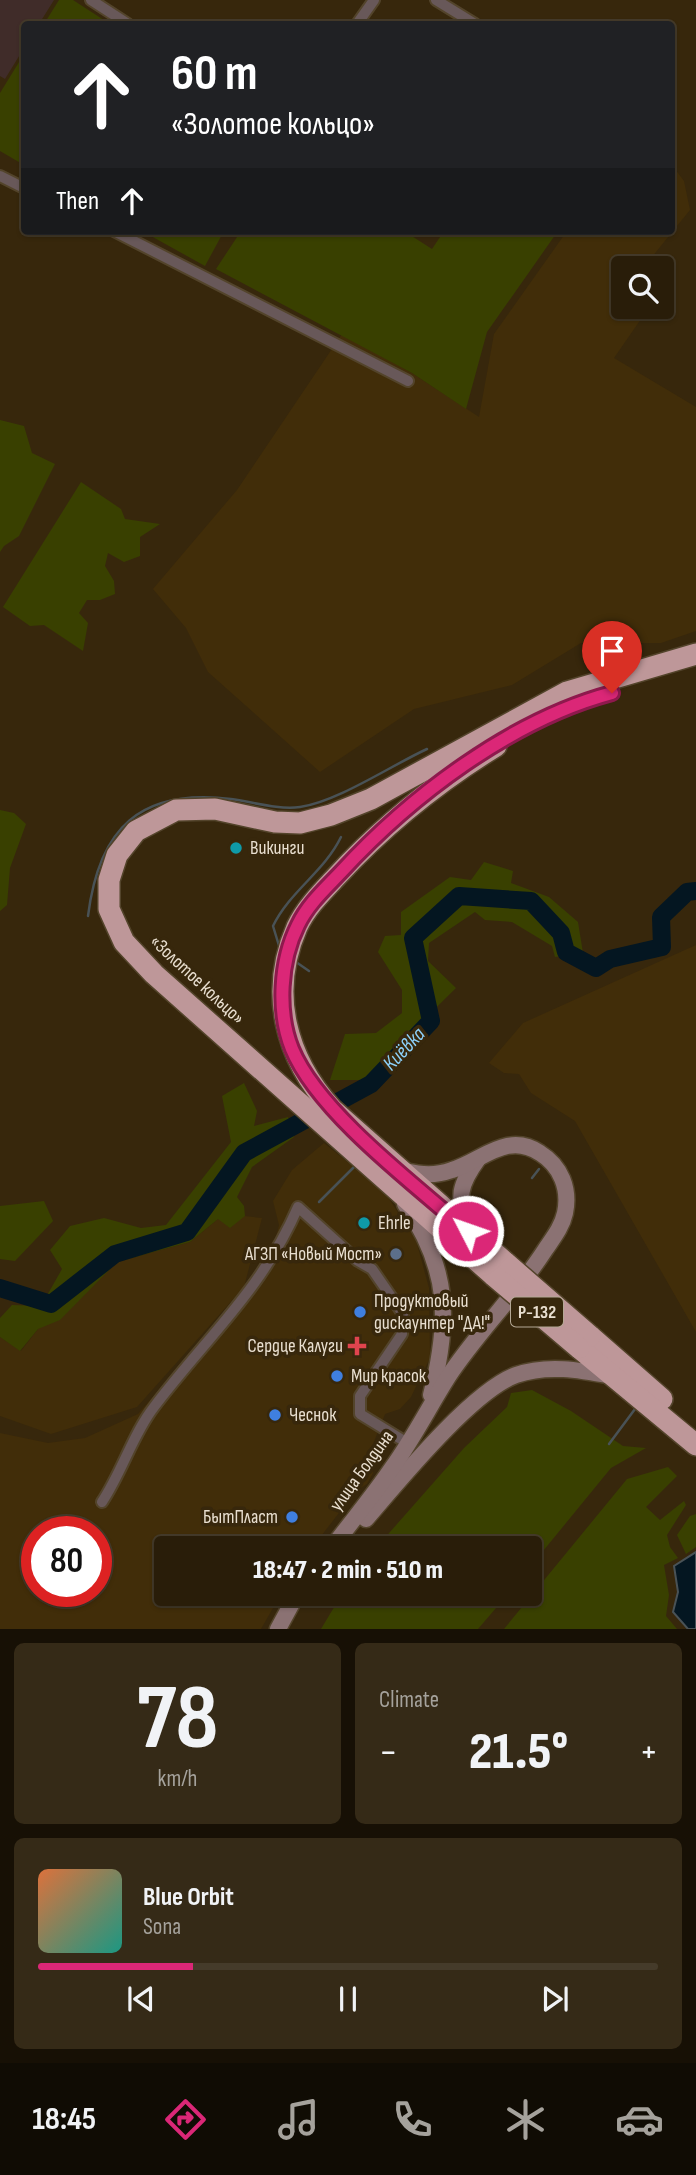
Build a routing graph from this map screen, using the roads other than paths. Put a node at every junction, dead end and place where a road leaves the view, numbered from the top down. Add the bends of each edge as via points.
1 (91, 0) edge
2 (374, 0) edge
3 (436, 0) edge
4 (123, 21) edge
5 (359, 21) edge
6 (470, 21) edge
7 (0, 176) edge
8 (21, 186) edge
9 (122, 235) edge
10 (408, 382) dead end
11 (696, 654) edge
12 (696, 668) edge
13 (571, 697) junction
14 (482, 1153) junction
15 (395, 1176) junction
16 (468, 1231) junction
17 (500, 1269) junction
18 (585, 1342) junction
19 (612, 1376) junction
20 (663, 1408) junction
21 (425, 1417) junction
22 (696, 1428) edge
23 (408, 1444) junction
24 (696, 1445) edge
25 (103, 1502) dead end
26 (341, 1536) edge
27 (349, 1536) edge
28 (290, 1606) edge
29 (278, 1629) edge

1 - 4 street
2 - 5 street
3 - 6 street
7 - 8 street
9 - 10 street
11 - 13 highway, Р-132
12 - 13 highway, Р-132
13 - 15 highway, «Золотое кольцо» / Р-132 via 432,788 355,856 308,907 297,928 285,964 283,1010 291,1048 311,1086
13 - 15 highway, «Золотое кольцо» / Р-132 via 331,815 300,823 215,809 176,810 136,831 117,855 109,880 109,909 124,942 154,974
14 - 15 main road via 453,1170
14 - 16 main road via 460,1189
14 - 21 main road via 520,1145 541,1153 563,1179 564,1214 521,1286 448,1377
15 - 16 highway, Р-132
15 - 17 highway, «Золотое кольцо» / Р-132
15 - 21 main road via 432,1248 444,1299 441,1359
16 - 17 highway, Р-132
17 - 18 highway, Р-132, bridge
18 - 19 highway, Р-132
18 - 20 highway, Р-132
19 - 20 highway, Р-132
19 - 27 main road via 555,1368 518,1375 480,1397
20 - 22 highway, Р-132
20 - 24 highway, Р-132
21 - 23 main road, улица Болдина
23 - 25 street via 360,1414 360,1396 402,1334 403,1314 372,1269 298,1207 280,1247 248,1295 152,1409
23 - 26 main road, улица Болдина
28 - 29 main road

